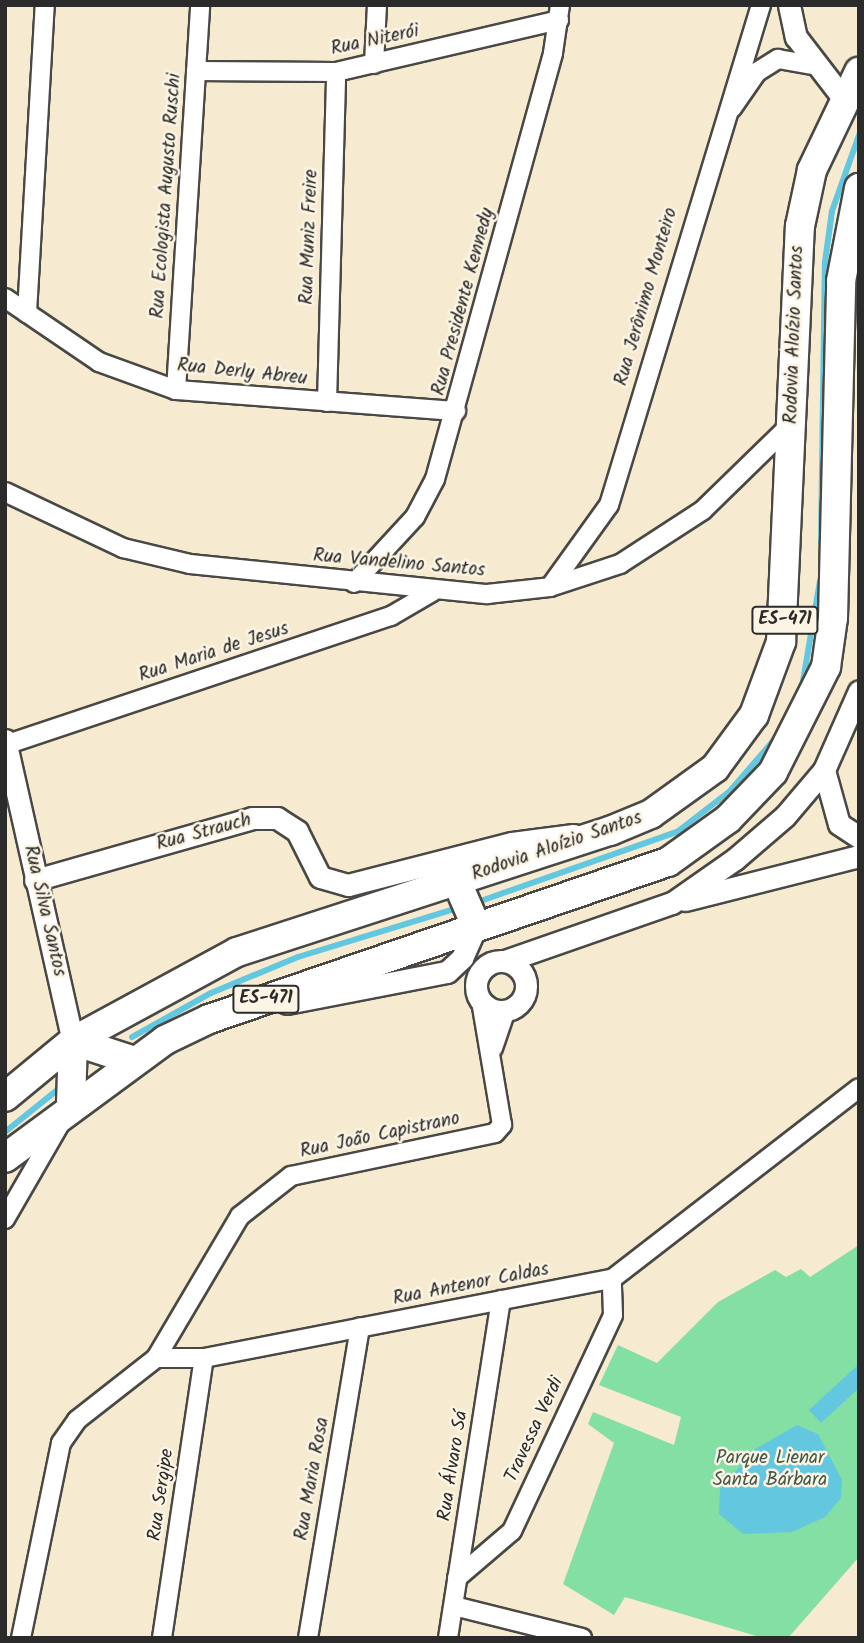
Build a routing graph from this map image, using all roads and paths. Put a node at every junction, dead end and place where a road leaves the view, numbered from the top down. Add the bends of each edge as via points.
1 (45, 5) edge
2 (200, 5) edge
3 (377, 5) edge
4 (761, 5) edge
5 (789, 5) edge
6 (560, 13) edge
7 (374, 64) junction
8 (817, 66) junction
9 (195, 71) junction
10 (336, 72) junction
11 (859, 72) edge
12 (851, 107) edge
13 (720, 125) junction
14 (856, 201) edge
15 (5, 298) edge
16 (27, 313) junction
17 (176, 390) junction
18 (327, 402) junction
19 (456, 411) junction
20 (792, 423) junction
21 (5, 492) edge
22 (354, 583) junction
23 (550, 587) junction
24 (432, 592) junction
25 (859, 691) edge
26 (5, 743) edge
27 (824, 770) junction
28 (610, 831) junction
29 (859, 837) edge
30 (859, 856) edge
31 (427, 866) junction
32 (35, 880) junction
33 (466, 903) junction
34 (672, 904) junction
35 (543, 949) junction
36 (500, 961) junction
37 (446, 972) junction
38 (526, 985) junction
39 (479, 998) junction
40 (506, 1010) junction
41 (209, 1019) junction
42 (73, 1041) junction
43 (492, 1051) junction
44 (135, 1061) junction
45 (859, 1088) edge
46 (5, 1097) edge
47 (71, 1104) junction
48 (5, 1158) edge
49 (5, 1219) edge
50 (612, 1279) junction
51 (501, 1300) junction
52 (360, 1327) junction
53 (156, 1358) junction
54 (204, 1358) junction
55 (457, 1578) junction
56 (454, 1605) junction
57 (21, 1638) edge
58 (162, 1638) edge
59 (307, 1638) edge
60 (448, 1638) edge
61 (582, 1638) edge

1 - 16 street
2 - 9 street, Rua Ecologista Augusto Ruschi
3 - 7 street
4 - 13 street, Rua Jerônimo Monteiro
5 - 8 street via 796,37
6 - 7 street, Rua Niterói
6 - 19 street, Rua Presidente Kennedy
7 - 10 street, Rua Niterói
8 - 12 street
8 - 13 street via 778,59 757,72
9 - 10 street, Rua Niterói
9 - 17 street, Rua Ecologista Augusto Ruschi
10 - 18 street, Rua Muniz Freire
11 - 12 main road, Rodovia Aloízio Santos / ES-471
12 - 20 main road, Rodovia Aloízio Santos / ES-471 via 812,170 800,226
13 - 23 street, Rua Jerônimo Monteiro via 609,505
14 - 33 main road, Rodovia Aloízio Santos / ES-471 via 841,281 833,618 826,667 791,742 741,806 668,862
15 - 16 street, Rua Derly Abreu
16 - 17 street, Rua Derly Abreu via 99,362
17 - 18 street, Rua Derly Abreu
18 - 19 street, Rua Derly Abreu
19 - 22 street, Rua Presidente Kennedy via 435,479 415,517
20 - 23 street, Rua Vandelino Santos via 704,510 620,564
20 - 28 main road, Rodovia Aloízio Santos / ES-471 via 788,603 773,677 715,768 650,814
21 - 22 street, Rua Vandelino Santos via 123,548 190,564
22 - 24 street, Rua Vandelino Santos
23 - 24 street, Rua Vandelino Santos
24 - 26 street, Rua Maria de Jesus via 391,616
25 - 27 street
26 - 32 street, Rua Silva Santos
27 - 29 street via 839,824
27 - 34 street via 785,817
28 - 31 street, Rua Strauch via 529,839
28 - 33 main road, Rodovia Aloízio Santos / ES-471
30 - 34 street
31 - 32 street, Rua Strauch via 348,885 320,877 297,831 277,818 252,818
31 - 33 street
32 - 42 street, Rua Silva Santos
33 - 36 street
33 - 37 street via 462,958
33 - 41 main road, Rodovia Aloízio Santos / ES-471
33 - 42 main road, Rodovia Aloízio Santos / ES-471 via 237,952
34 - 35 street
35 - 36 street
35 - 38 street
36 - 38 street via 519,969
36 - 39 street via 481,971
37 - 39 street
37 - 41 street
38 - 40 street via 521,1001
39 - 40 street
39 - 43 street, Rua João Capistrano
40 - 43 street, Rua João Capistrano
41 - 44 main road, Rodovia Aloízio Santos / ES-471
42 - 44 main road
42 - 46 main road, Rodovia Aloízio Santos / ES-471
42 - 47 main road
43 - 53 street, Rua João Capistrano via 504,1112 495,1132 291,1177 240,1216
44 - 47 main road, Rodovia Aloízio Santos / ES-471
45 - 50 street, Rua Antenor Caldas
47 - 48 main road, Rodovia Aloízio Santos / ES-471
47 - 49 street
50 - 51 street, Rua Antenor Caldas
50 - 55 street, Travessa Verdi via 613,1315 512,1531
51 - 52 street, Rua Antenor Caldas
51 - 55 street, Rua Álvaro Sá
52 - 54 street, Rua Antenor Caldas
52 - 59 street, Rua Maria Rosa
53 - 54 street, Rua Antenor Caldas
53 - 57 street via 77,1420 61,1443
54 - 58 street, Rua Sergipe
55 - 56 street, Rua Álvaro Sá
56 - 60 street, Rua Álvaro Sá
56 - 61 street

